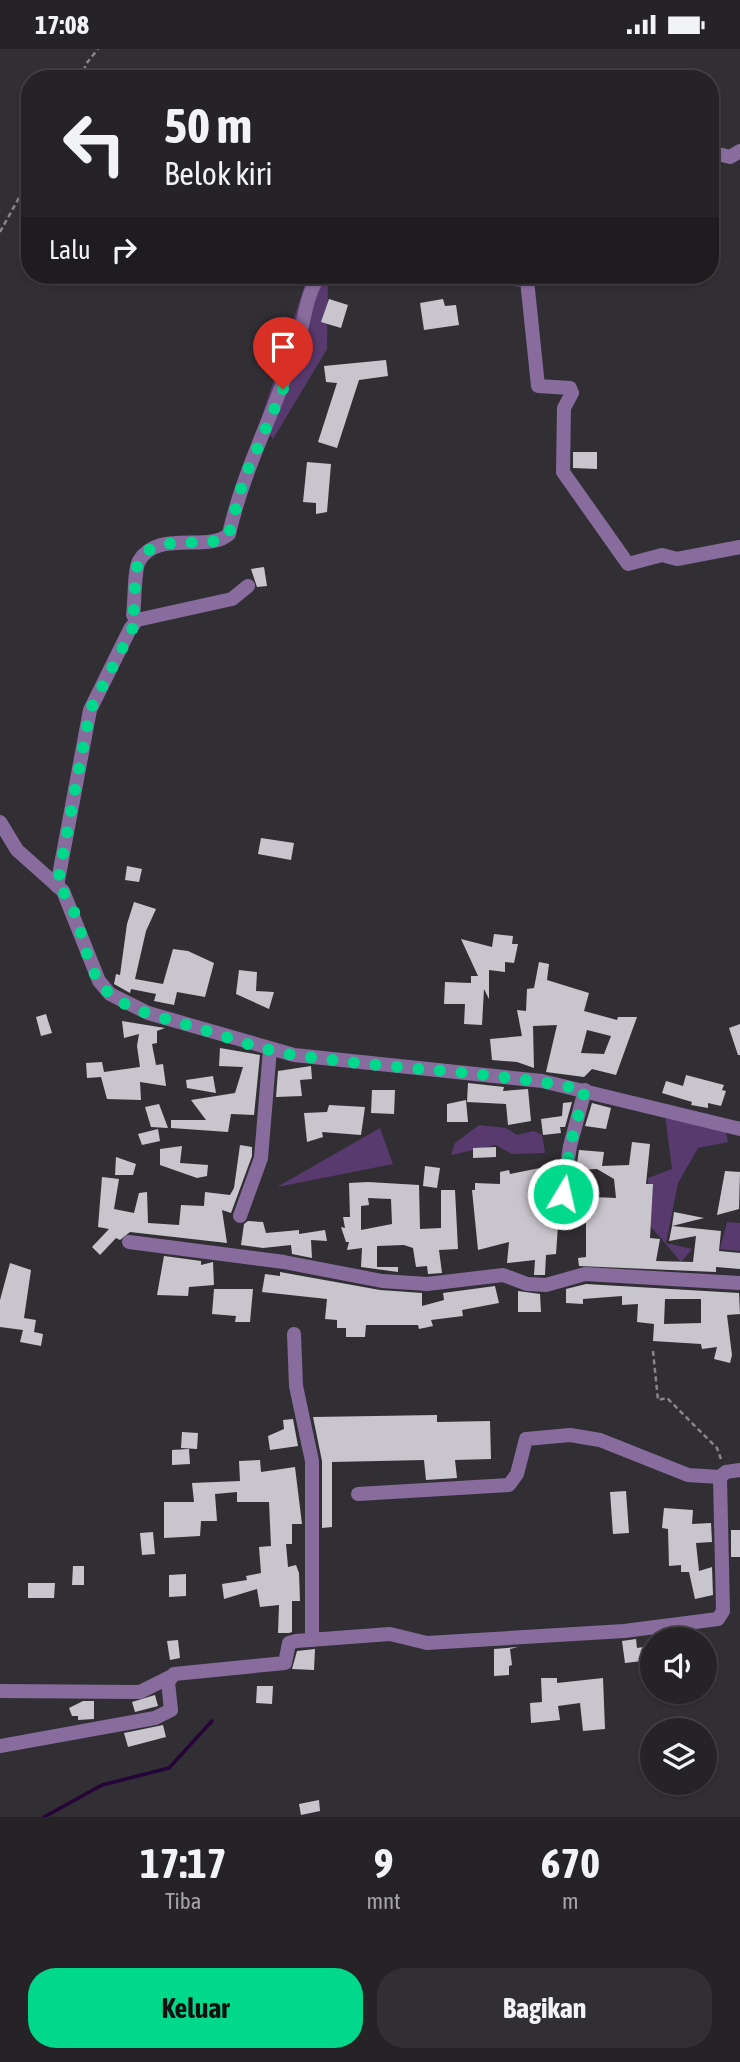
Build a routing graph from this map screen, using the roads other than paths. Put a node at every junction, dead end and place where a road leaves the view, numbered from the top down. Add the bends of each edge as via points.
1 (740, 151) edge
2 (719, 154) edge
3 (317, 284) edge
4 (527, 284) edge
5 (740, 547) edge
6 (248, 586) dead end
7 (137, 620) junction
8 (0, 822) edge
9 (55, 884) junction
10 (270, 1049) junction
11 (585, 1090) junction
12 (740, 1129) edge
13 (563, 1194) dead end
14 (240, 1216) dead end
15 (129, 1243) dead end
16 (740, 1283) edge
17 (294, 1334) dead end
18 (729, 1473) edge
19 (358, 1494) dead end
20 (312, 1640) junction
21 (170, 1677) junction
22 (0, 1691) edge
23 (0, 1746) edge

1 - 2 street via 730,157
3 - 7 street via 289,373 243,481 229,534 219,541 157,547 144,555 138,563 133,615
4 - 5 street via 538,386 570,388 572,393 564,408 563,472 628,564 662,555 677,559
6 - 7 street via 232,599
7 - 9 street via 90,710
8 - 9 street via 17,850
9 - 10 street via 69,901 89,963 110,994 148,1013
10 - 11 street
10 - 14 street via 261,1158
11 - 12 street
11 - 13 street
15 - 16 street via 427,1284 503,1275 546,1285 585,1274
17 - 20 street via 296,1386 312,1461
18 - 19 street via 688,1475 600,1440 547,1435 526,1439 517,1474 509,1485
18 - 20 street via 723,1611 718,1619 624,1631 427,1643 390,1633
20 - 21 street via 289,1643 285,1663
21 - 22 street via 140,1692
21 - 23 street via 171,1710 155,1718

